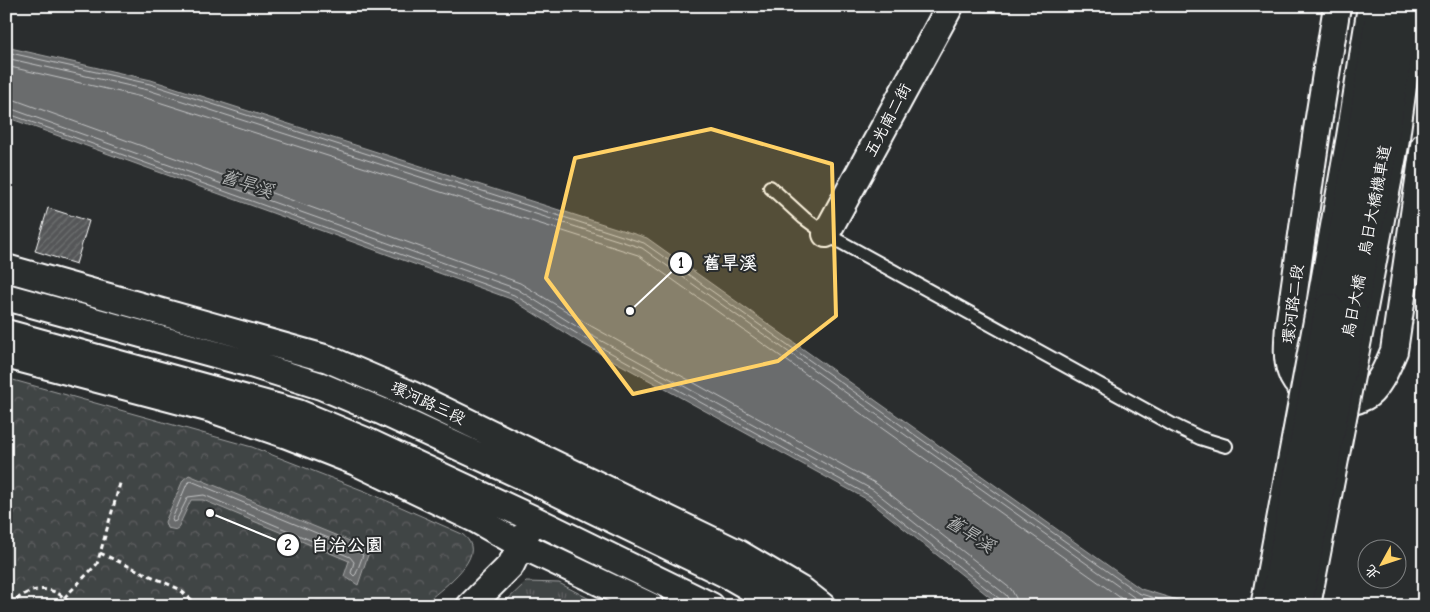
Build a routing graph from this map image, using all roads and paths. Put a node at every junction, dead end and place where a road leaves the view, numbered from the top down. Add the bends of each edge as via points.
1 (950, 6) edge
2 (1337, 6) edge
3 (1364, 6) edge
4 (1381, 6) edge
5 (1405, 6) edge
6 (1421, 6) edge
7 (1383, 142) edge
8 (770, 187) dead end
9 (826, 234) junction
10 (6, 268) edge
11 (6, 297) edge
12 (6, 333) edge
13 (6, 355) edge
14 (1226, 446) dead end
15 (553, 477) junction
16 (121, 480) dead end
17 (533, 519) junction
18 (521, 545) junction
19 (100, 553) junction
20 (64, 598) junction
21 (10, 606) edge
22 (72, 606) edge
23 (199, 606) edge
24 (470, 606) edge
25 (650, 606) edge
26 (711, 606) edge
27 (782, 606) edge
28 (822, 606) edge
29 (1257, 606) edge
30 (1274, 606) edge
31 (1298, 606) edge
32 (1314, 606) edge

1 - 9 street, 五光南二街
2 - 7 street, 環河路二段 via 1288,326 1287,354 1291,374 1306,393 1328,404 1352,402 1370,393 1394,351
3 - 7 lane, 烏日大橋機車道
4 - 7 street, 烏日大橋
5 - 7 street, 烏日大橋
6 - 7 lane, 烏日大橋機車道
7 - 29 lane, 烏日大橋機車道, bridge
7 - 30 street, 烏日大橋, bridge
7 - 31 street, 烏日大橋, bridge
7 - 32 lane, 烏日大橋機車道, bridge
8 - 9 lane
9 - 14 lane via 1173,424 1200,438
10 - 15 street, 環河路三段 via 328,359 512,442
11 - 15 street, 環河路三段 via 321,386
12 - 17 street via 298,413
13 - 18 street via 211,409 287,436 356,462 475,518
15 - 17 street
15 - 27 street, 環河路三段
15 - 28 street, 環河路三段 via 736,552
16 - 19 path
17 - 18 street
17 - 26 street
18 - 24 street via 511,565
18 - 25 street
19 - 20 path via 96,564
19 - 23 path via 179,589
20 - 21 path via 53,591 34,590
20 - 22 path

